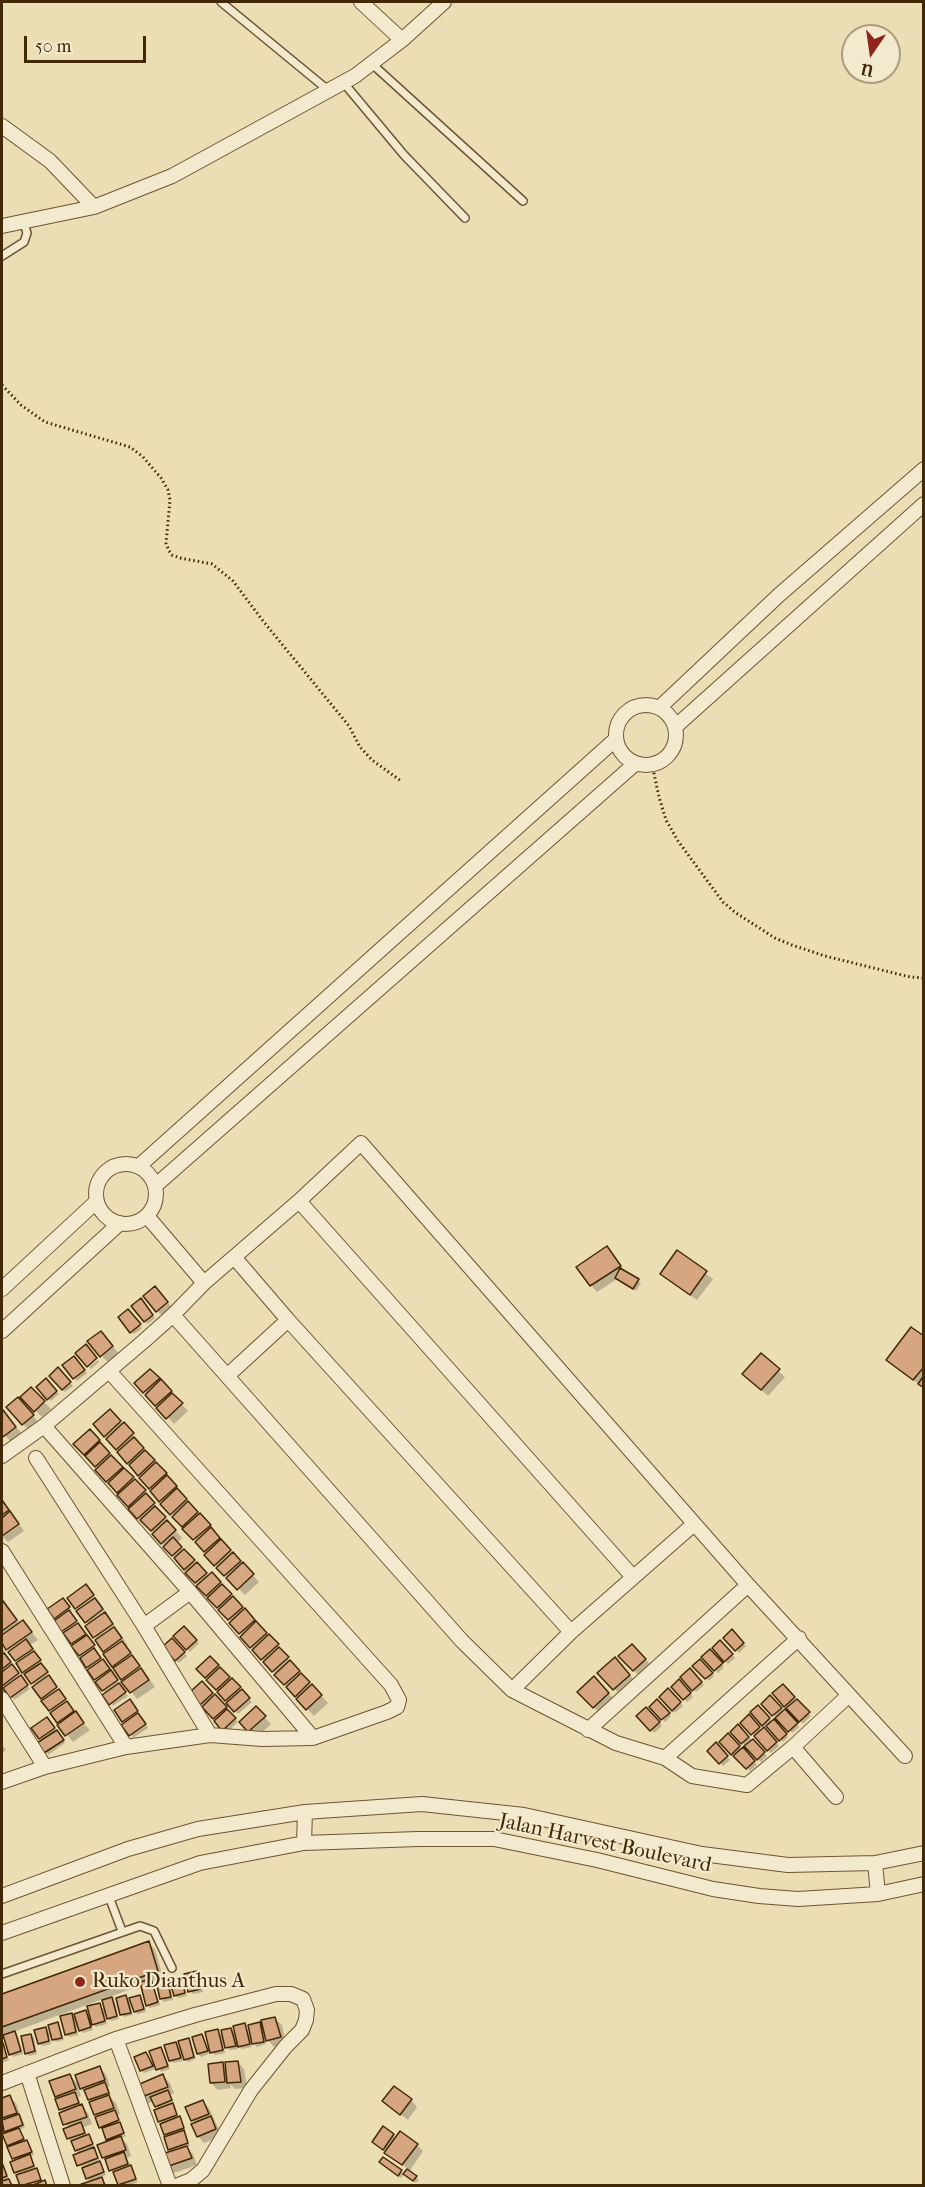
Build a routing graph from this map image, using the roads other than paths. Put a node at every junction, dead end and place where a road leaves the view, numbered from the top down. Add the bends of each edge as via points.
1 (221, 2) edge
2 (361, 2) edge
3 (444, 2) edge
4 (402, 40) junction
5 (371, 63) junction
6 (343, 82) junction
7 (328, 90) junction
8 (2, 126) edge
9 (524, 201) dead end
10 (94, 207) junction
11 (465, 219) dead end
12 (23, 220) junction
13 (2, 226) edge
14 (2, 256) edge
15 (924, 469) edge
16 (924, 504) edge
17 (659, 708) junction
18 (675, 727) junction
19 (616, 740) junction
20 (636, 764) junction
21 (139, 1166) junction
22 (155, 1186) junction
23 (97, 1201) junction
24 (299, 1201) junction
25 (147, 1216) junction
26 (120, 1223) junction
27 (234, 1257) junction
28 (204, 1283) junction
29 (2, 1289) edge
30 (173, 1315) junction
31 (288, 1320) junction
32 (2, 1331) edge
33 (109, 1371) junction
34 (227, 1376) junction
35 (44, 1426) junction
36 (2, 1456) edge
37 (36, 1458) dead end
38 (694, 1524) junction
39 (2, 1551) edge
40 (633, 1576) junction
41 (748, 1585) junction
42 (190, 1592) junction
43 (144, 1626) junction
44 (571, 1632) junction
45 (799, 1638) junction
46 (512, 1690) junction
47 (849, 1695) junction
48 (2, 1699) edge
49 (588, 1730) junction
50 (210, 1735) junction
51 (314, 1738) junction
52 (126, 1747) junction
53 (793, 1747) junction
54 (905, 1756) dead end
55 (665, 1758) junction
56 (45, 1767) junction
57 (2, 1782) edge
58 (836, 1797) dead end
59 (305, 1812) junction
60 (304, 1843) junction
61 (924, 1853) edge
62 (875, 1863) junction
63 (924, 1884) edge
64 (108, 1894) junction
65 (878, 1894) junction
66 (2, 1896) edge
67 (122, 1932) junction
68 (2, 1933) edge
69 (172, 1968) dead end
70 (2, 1974) edge
71 (116, 2039) junction
72 (27, 2073) junction
73 (2, 2083) edge
74 (63, 2186) edge
75 (170, 2186) edge
76 (176, 2186) edge

1 - 7 lane
2 - 4 street
3 - 4 street
4 - 5 street
5 - 6 street
5 - 9 lane
6 - 7 street
6 - 11 lane via 404,156
7 - 10 street via 172,176
8 - 10 street via 51,161
10 - 12 street
12 - 13 street
12 - 14 lane via 27,233 24,242
15 - 17 street
16 - 18 street
17 - 18 street
17 - 19 street via 643,705 628,711 618,723
18 - 20 street via 675,743 667,757 652,764
19 - 20 street via 622,754
19 - 21 street
20 - 22 street
21 - 22 street
21 - 23 street via 122,1164 106,1171 97,1185
22 - 25 street via 156,1197
23 - 26 street via 105,1216
23 - 29 street
24 - 27 street
24 - 38 street via 361,1143
24 - 40 street
25 - 26 street via 135,1223
25 - 28 street
26 - 32 street
27 - 28 street
27 - 31 street
28 - 30 street
30 - 33 street
30 - 34 street
31 - 34 street
31 - 44 street
33 - 35 street
33 - 51 street via 391,1685 399,1700 397,1707 387,1712
34 - 46 street via 455,1632
35 - 36 street
35 - 42 street
37 - 43 street
38 - 40 street
38 - 41 street
39 - 52 street
40 - 44 street
41 - 45 street
41 - 49 street
42 - 43 street
42 - 51 street
43 - 50 street
44 - 46 street
45 - 47 street
45 - 55 street
46 - 49 street
47 - 53 street
47 - 54 street
48 - 56 street
49 - 55 street
50 - 51 street
50 - 52 street
52 - 56 street
53 - 55 street via 747,1785 692,1776
53 - 58 street
56 - 57 street
59 - 60 street
59 - 62 street, Jalan Harvest Boulevard via 422,1804 524,1815 702,1854 777,1864
59 - 66 street, Jalan Harvest Boulevard via 198,1829 128,1849
60 - 64 street, Jalan Harvest Boulevard via 200,1863
60 - 65 street, Jalan Harvest Boulevard via 494,1839 712,1889 759,1896 798,1899
61 - 62 street, Jalan Harvest Boulevard
62 - 65 street
63 - 65 street, Jalan Harvest Boulevard
64 - 67 lane
64 - 68 street, Jalan Harvest Boulevard
67 - 69 lane via 140,1926 154,1931
67 - 70 lane
71 - 72 street
71 - 75 street
71 - 76 street via 276,1994 303,1999 307,2010 302,2030 251,2090 203,2170
72 - 73 street
72 - 74 street

